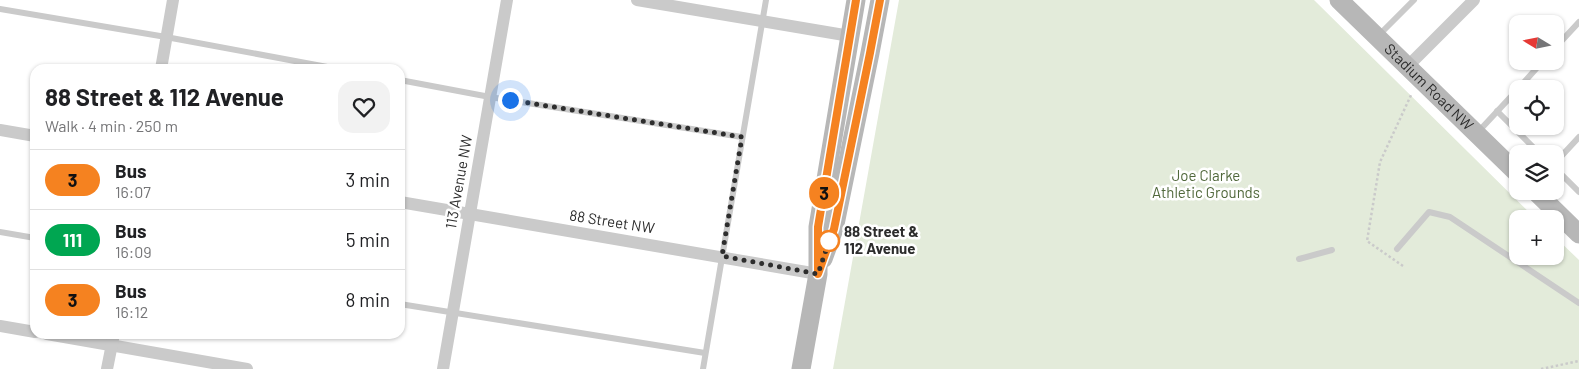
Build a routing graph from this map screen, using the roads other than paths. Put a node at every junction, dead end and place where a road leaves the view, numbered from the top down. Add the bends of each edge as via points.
1 (173, 0) edge
2 (507, 0) edge
3 (637, 0) edge
4 (766, 0) edge
5 (856, 0) edge
6 (880, 0) edge
7 (1339, 0) edge
8 (1414, 0) edge
9 (1474, 0) edge
10 (0, 9) edge
11 (762, 20) junction
12 (1579, 22) edge
13 (850, 36) junction
14 (1377, 36) junction
15 (166, 37) junction
16 (1564, 38) edge
17 (162, 64) edge
18 (311, 64) edge
19 (1407, 67) junction
20 (1535, 70) edge
21 (1526, 80) edge
22 (405, 81) edge
23 (490, 97) junction
24 (1509, 99) edge
25 (1497, 112) junction
26 (0, 130) edge
27 (1476, 134) junction
28 (30, 135) edge
29 (742, 137) junction
30 (1579, 137) edge
31 (1531, 145) edge
32 (1564, 153) edge
33 (1509, 165) edge
34 (1564, 177) edge
35 (1579, 192) edge
36 (1544, 200) edge
37 (405, 203) edge
38 (470, 215) junction
39 (0, 232) edge
40 (1579, 234) edge
41 (30, 237) edge
42 (1398, 249) dead end
43 (1332, 250) dead end
44 (722, 256) junction
45 (1299, 259) dead end
46 (818, 274) junction
47 (1579, 302) edge
48 (405, 305) edge
49 (453, 313) junction
50 (0, 326) edge
51 (30, 331) edge
52 (113, 339) edge
53 (705, 353) junction
54 (107, 369) edge
55 (248, 369) edge
56 (443, 369) edge
57 (703, 369) edge
58 (801, 369) edge

1 - 15 street
2 - 23 street, 113 Avenue NW
3 - 11 street
4 - 11 lane
5 - 13 main road
6 - 46 main road via 834,229
7 - 14 main road, Stadium Road NW
8 - 14 lane
9 - 19 street
10 - 15 lane
11 - 13 street
11 - 29 lane
12 - 16 lane
13 - 46 main road via 818,227
14 - 19 main road, Stadium Road NW
15 - 17 street
15 - 18 lane
19 - 27 main road, Stadium Road NW
20 - 21 lane
22 - 23 lane
23 - 29 lane
23 - 38 street, 113 Avenue NW
24 - 25 lane
25 - 27 lane
25 - 31 lane
26 - 28 street
27 - 33 main road, Stadium Road NW
29 - 44 lane
30 - 32 lane
34 - 35 lane
36 - 40 main road
37 - 38 street, 88 Street NW
38 - 44 street, 88 Street NW
38 - 49 street, 113 Avenue NW
39 - 41 lane
42 - 47 lane via 1429,212 1450,217
43 - 45 lane
44 - 46 street, 88 Street NW
44 - 53 lane
46 - 58 main road
48 - 49 lane
49 - 53 lane
49 - 56 street, 113 Avenue NW
50 - 51 street
52 - 54 street
52 - 55 street
53 - 57 lane

